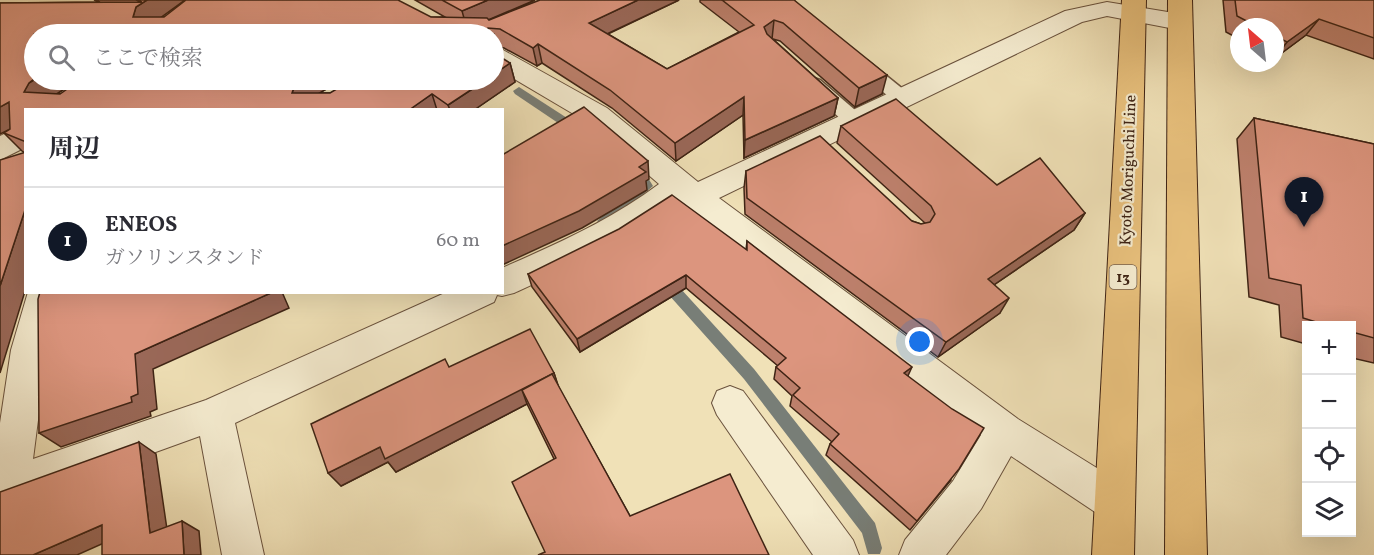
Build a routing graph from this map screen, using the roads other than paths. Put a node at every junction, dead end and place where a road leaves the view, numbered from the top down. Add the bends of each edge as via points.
1 (1134, 6) edge
2 (1180, 11) edge
3 (846, 53) edge
4 (504, 62) edge
5 (798, 69) edge
6 (902, 98) junction
7 (855, 121) junction
8 (24, 134) edge
9 (0, 150) edge
10 (688, 190) junction
11 (504, 282) edge
12 (44, 294) edge
13 (478, 294) edge
14 (730, 403) dead end
15 (214, 414) junction
16 (1005, 431) junction
17 (5, 490) edge
18 (1115, 502) junction
19 (243, 555) edge
20 (838, 555) edge
21 (920, 555) edge
22 (1113, 555) edge
23 (1186, 555) edge

1 - 2 street
1 - 6 street via 1074,16
1 - 18 main road, Kyoto Moriguchi Line / 13
2 - 23 main road
3 - 6 lane
4 - 10 street via 597,116
5 - 7 lane
6 - 7 street
7 - 10 street via 825,146
8 - 9 street
10 - 11 street via 596,241
10 - 16 street
12 - 17 street via 29,350
13 - 15 street
14 - 20 street
15 - 17 street
15 - 19 street
16 - 18 street
16 - 21 street via 966,495
18 - 22 main road, Kyoto Moriguchi Line / 13

